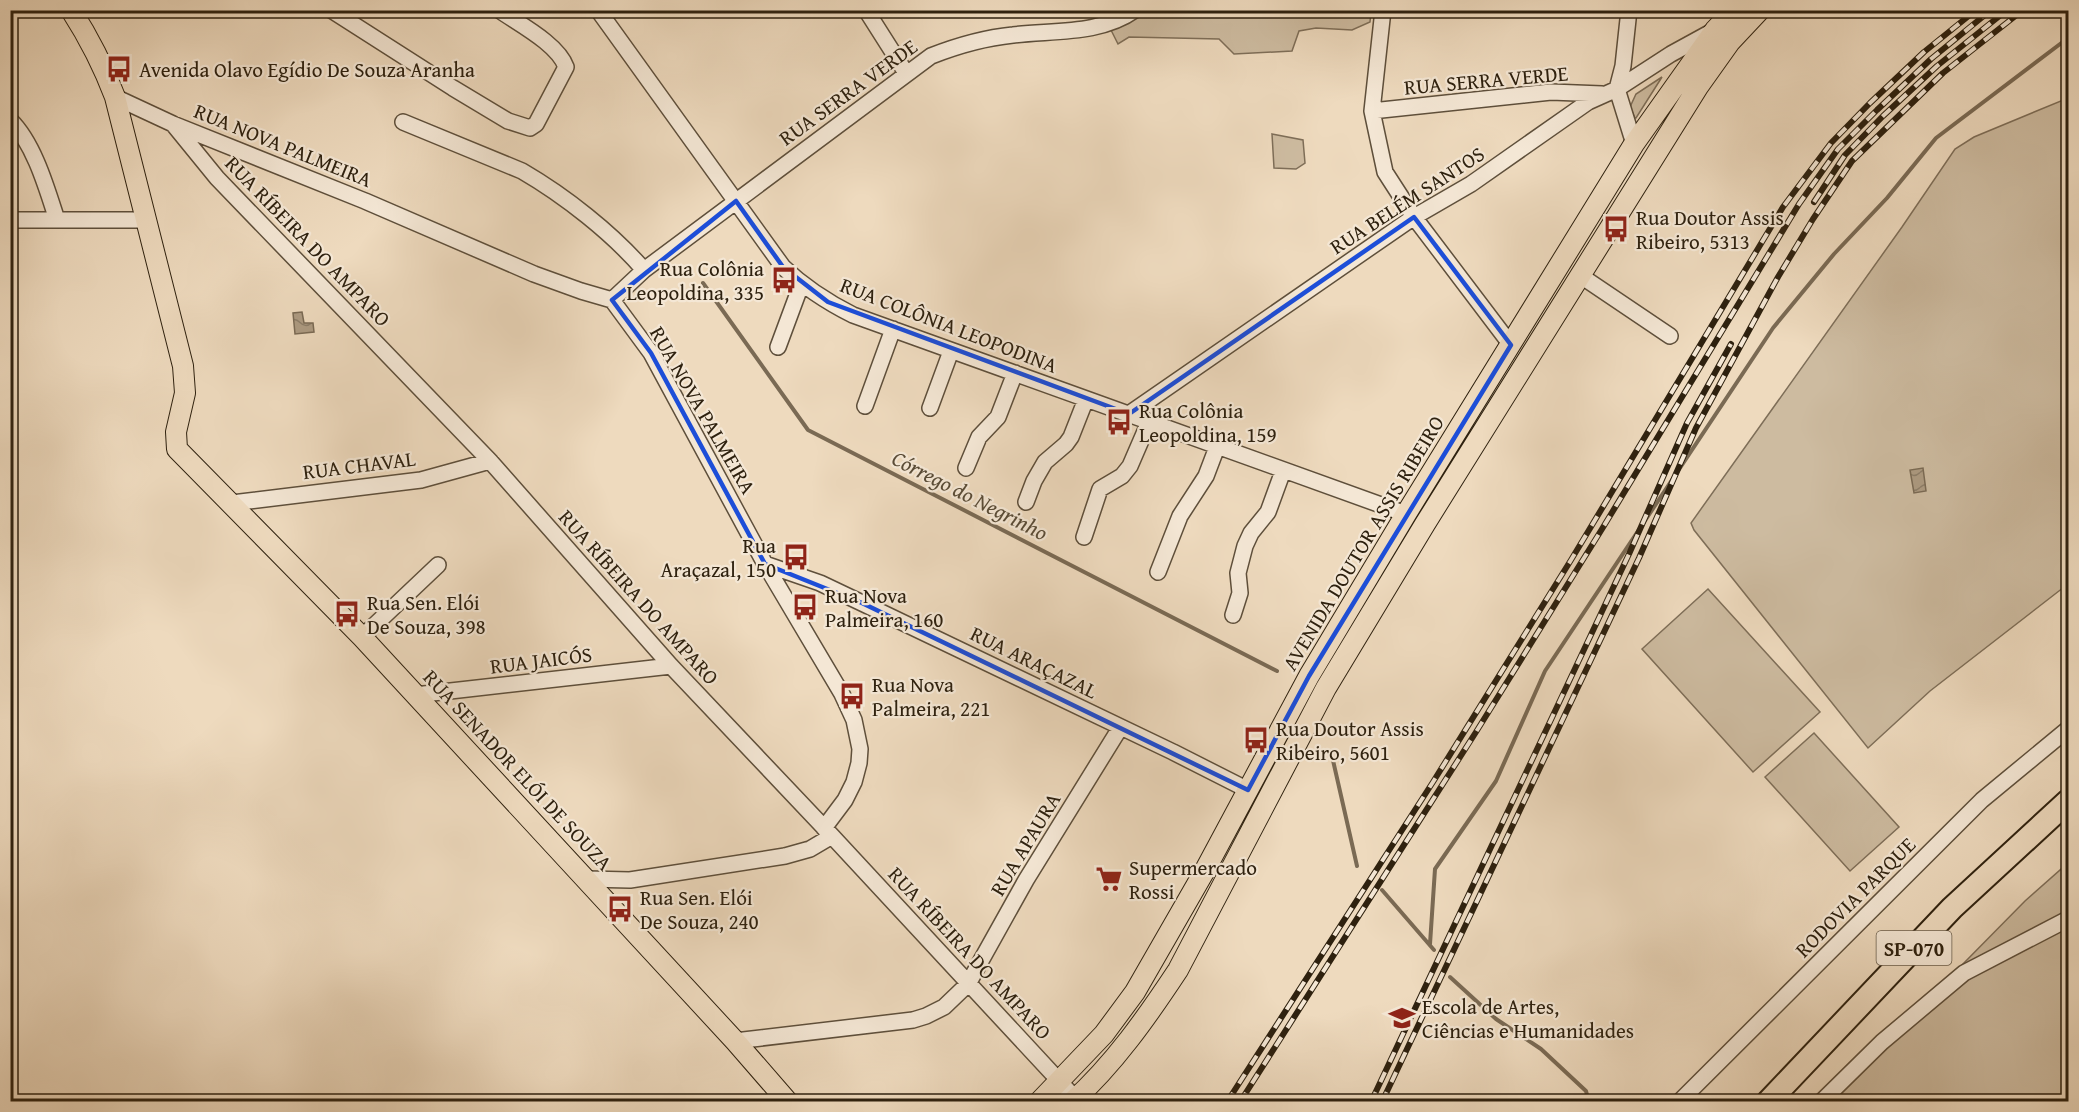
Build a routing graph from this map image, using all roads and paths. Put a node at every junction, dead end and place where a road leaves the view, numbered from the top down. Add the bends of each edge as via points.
1 (71, 10) edge
2 (331, 10) edge
3 (499, 10) edge
4 (598, 10) edge
5 (866, 10) edge
6 (1136, 10) edge
7 (1383, 10) edge
8 (1629, 10) edge
9 (1734, 10) edge
10 (1760, 10) edge
11 (1715, 30) junction
12 (906, 73) junction
13 (1610, 91) junction
14 (114, 97) junction
15 (1372, 111) junction
16 (10, 120) edge
17 (403, 122) dead end
18 (173, 124) junction
19 (1634, 144) junction
20 (736, 201) junction
21 (1414, 217) junction
22 (10, 220) edge
23 (57, 220) junction
24 (147, 220) junction
25 (644, 270) junction
26 (1581, 276) junction
27 (801, 285) junction
28 (612, 300) junction
29 (893, 329) junction
30 (1671, 336) dead end
31 (1511, 345) junction
32 (778, 346) dead end
33 (951, 351) junction
34 (1015, 373) junction
35 (1086, 399) junction
36 (865, 406) dead end
37 (930, 408) dead end
38 (1129, 414) junction
39 (1149, 422) junction
40 (1217, 447) junction
41 (490, 461) junction
42 (966, 468) dead end
43 (1283, 471) junction
44 (1026, 502) dead end
45 (232, 503) junction
46 (1406, 514) junction
47 (1083, 537) dead end
48 (765, 564) junction
49 (438, 565) dead end
50 (1158, 572) dead end
51 (1233, 615) dead end
52 (362, 637) junction
53 (671, 666) junction
54 (415, 695) junction
55 (1120, 728) junction
56 (2068, 729) edge
57 (1248, 790) junction
58 (2068, 801) edge
59 (828, 832) junction
60 (587, 879) junction
61 (630, 879) junction
62 (603, 897) junction
63 (2068, 920) edge
64 (968, 984) junction
65 (735, 1041) junction
66 (1061, 1081) junction
67 (1073, 1100) edge
68 (788, 1101) edge
69 (1039, 1101) edge
70 (1679, 1101) edge
71 (1768, 1101) edge
72 (1821, 1101) edge

1 - 14 main road via 104,68
2 - 3 street via 508,121 530,128 537,124 566,67 553,48
4 - 20 street, RUA COLÔNIA LEOPODINA
5 - 12 street
6 - 12 street, RUA SERRA VERDE via 1104,26 964,43 931,56
7 - 15 street
8 - 13 street via 1623,66
9 - 11 main road, AVENIDA DOUTOR ASSIS RIBEIRO
10 - 26 main road, AVENIDA DOUTOR ASSIS RIBEIRO via 1730,42 1698,87
11 - 13 street, RUA BELÉM SANTOS
11 - 19 main road, AVENIDA DOUTOR ASSIS RIBEIRO
12 - 20 street, RUA SERRA VERDE
13 - 15 street, RUA SERRA VERDE via 1551,92
13 - 19 street
13 - 21 street, RUA BELÉM SANTOS via 1588,102 1471,184
14 - 18 street, RUA NOVA PALMEIRA
14 - 24 main road
15 - 21 street via 1385,172
16 - 23 street via 31,151
17 - 25 street via 540,181 621,246
18 - 28 street, RUA NOVA PALMEIRA via 534,274
18 - 41 street, RUA RÍBEIRA DO AMPARO via 217,178
19 - 31 main road, AVENIDA DOUTOR ASSIS RIBEIRO
20 - 25 street, RUA SERRA VERDE
20 - 27 street, RUA COLÔNIA LEOPODINA via 783,267
21 - 31 street
21 - 38 street, RUA BELÉM SANTOS
22 - 23 street
23 - 24 street
24 - 45 main road via 185,380 176,444 183,457
25 - 28 street, RUA SERRA VERDE
26 - 30 street
26 - 67 main road, AVENIDA DOUTOR ASSIS RIBEIRO via 1326,688 1178,970 1108,1065
27 - 29 street, RUA COLÔNIA LEOPODINA via 853,315
27 - 32 street
28 - 48 street, RUA NOVA PALMEIRA via 651,353
29 - 33 street, RUA COLÔNIA LEOPODINA
29 - 36 street
31 - 46 main road, AVENIDA DOUTOR ASSIS RIBEIRO
33 - 34 street, RUA COLÔNIA LEOPODINA
33 - 37 street
34 - 35 street, RUA COLÔNIA LEOPODINA
34 - 42 street via 998,417 979,437
35 - 38 street, RUA COLÔNIA LEOPODINA
35 - 44 street via 1071,437 1045,462
38 - 39 street, RUA COLÔNIA LEOPODINA
39 - 40 street, RUA COLÔNIA LEOPODINA
39 - 47 street via 1130,466 1122,476 1100,489
40 - 43 street, RUA COLÔNIA LEOPODINA
40 - 50 street via 1206,476 1180,516
41 - 45 street, RUA CHAVAL via 421,480
41 - 53 street, RUA RÍBEIRA DO AMPARO
43 - 46 street, RUA COLÔNIA LEOPODINA
43 - 51 street via 1268,512 1245,546 1238,573 1240,593
45 - 52 main road, RUA SENADOR ELÓI DE SOUZA
46 - 57 main road, AVENIDA DOUTOR ASSIS RIBEIRO via 1309,676
48 - 55 street, RUA ARAÇAZAL via 820,583
48 - 59 street, RUA NOVA PALMEIRA via 842,694 858,736 859,763 854,782
49 - 52 street
52 - 54 main road, RUA SENADOR ELÓI DE SOUZA
53 - 54 street, RUA JAICÓS
53 - 59 street, RUA RÍBEIRA DO AMPARO
54 - 60 main road, RUA SENADOR ELÓI DE SOUZA
55 - 57 street, RUA ARAÇAZAL
55 - 64 street, RUA APAURA via 1026,880
56 - 70 street, RODOVIA PARQUE via 1982,801
57 - 66 main road, AVENIDA DOUTOR ASSIS RIBEIRO via 1135,992 1104,1034
58 - 71 highway, SP-070 via 1952,908
59 - 61 street via 810,849 785,856
59 - 64 street, RUA RÍBEIRA DO AMPARO
60 - 61 street
60 - 62 main road, RUA SENADOR ELÓI DE SOUZA
61 - 62 street
62 - 65 main road, RUA SENADOR ELÓI DE SOUZA
63 - 72 street via 1964,972
64 - 65 street, RUA APAURA via 944,1007 919,1018
64 - 66 street, RUA RÍBEIRA DO AMPARO
65 - 68 main road, RUA SENADOR ELÓI DE SOUZA
66 - 67 street, RUA RÍBEIRA DO AMPARO
66 - 69 main road, AVENIDA DOUTOR ASSIS RIBEIRO

